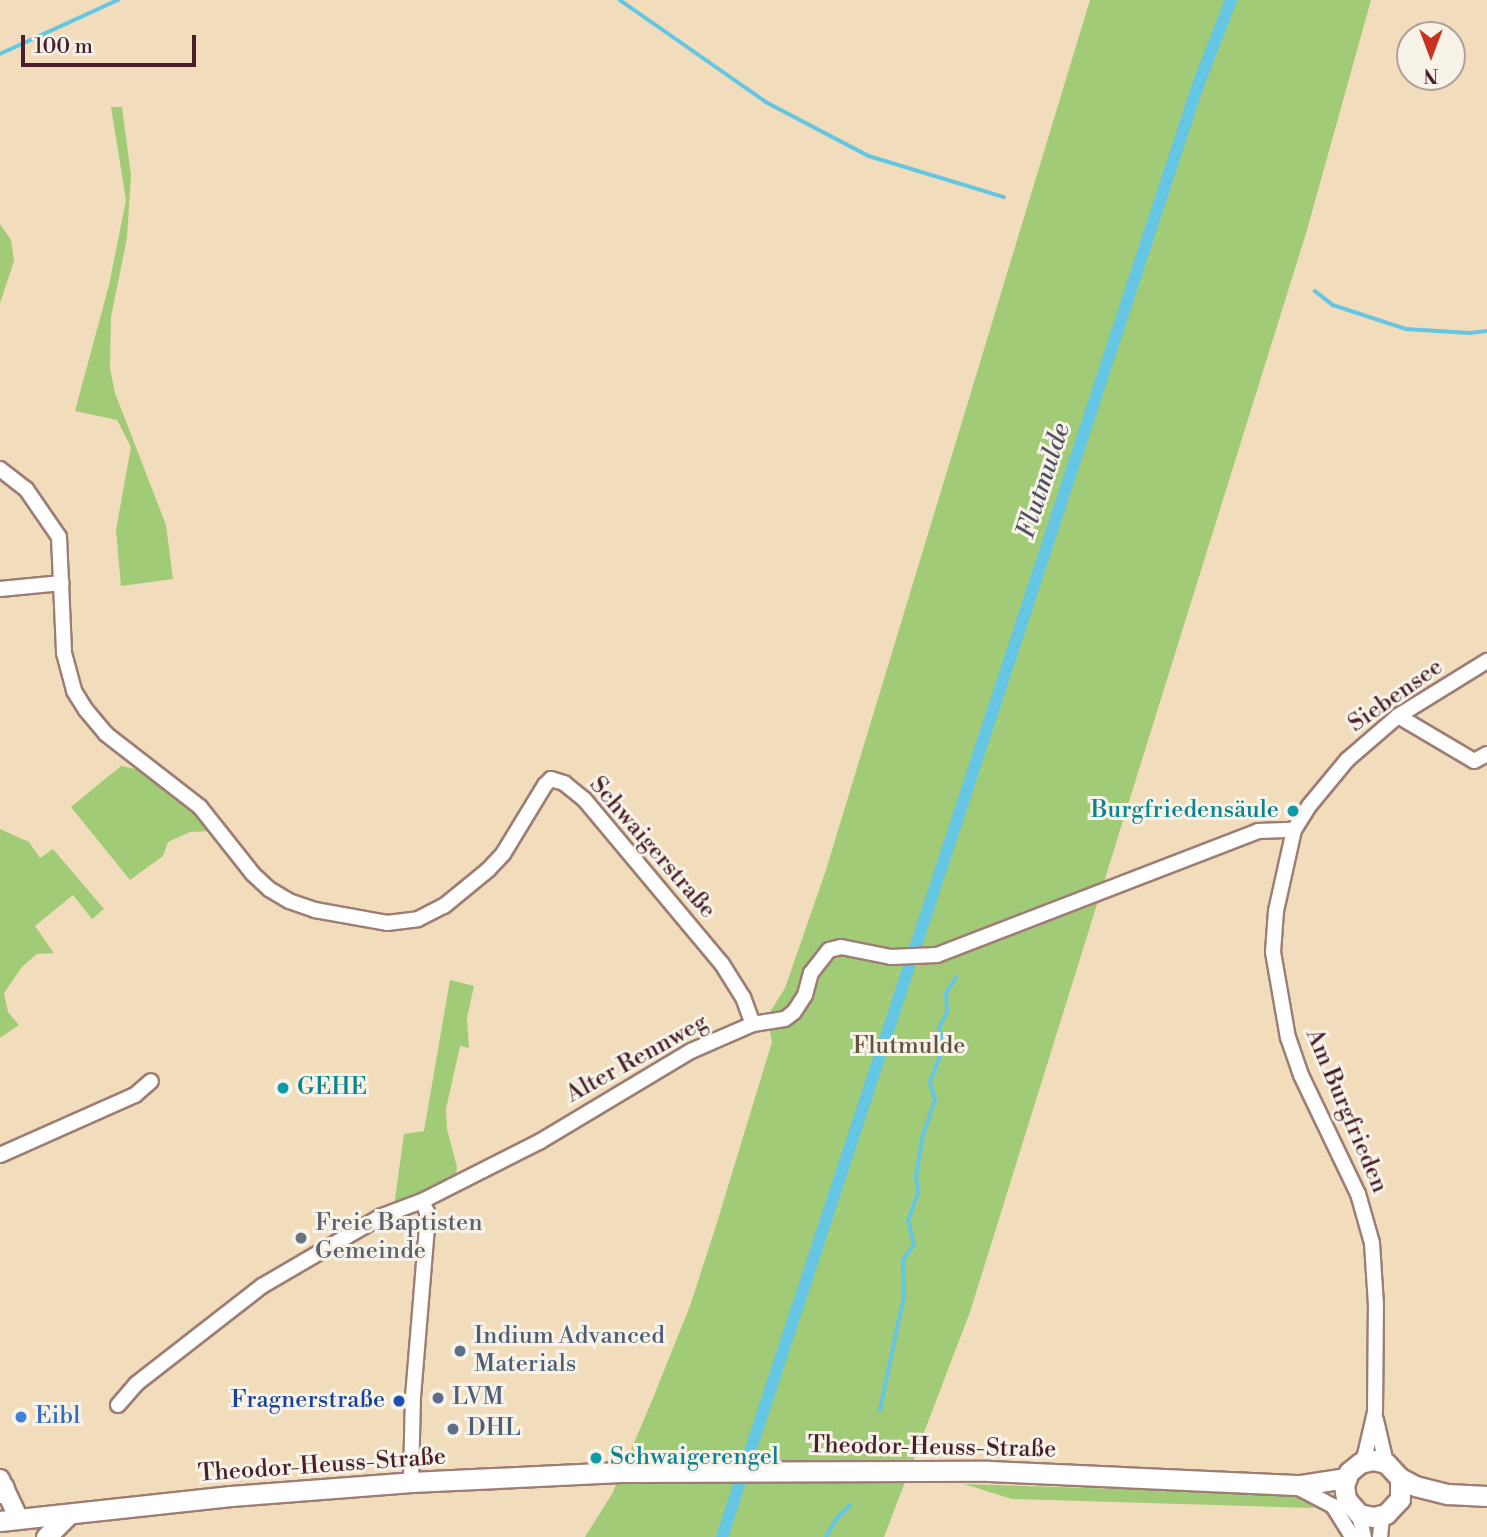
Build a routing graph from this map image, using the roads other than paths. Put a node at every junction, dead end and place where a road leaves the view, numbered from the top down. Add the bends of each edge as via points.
1 (0, 469) edge
2 (62, 583) junction
3 (0, 589) edge
4 (1487, 661) edge
5 (1398, 716) junction
6 (1487, 754) edge
7 (1294, 830) junction
8 (753, 1024) junction
9 (151, 1081) dead end
10 (0, 1156) edge
11 (422, 1201) junction
12 (118, 1405) dead end
13 (1375, 1412) junction
14 (1360, 1463) junction
15 (1386, 1463) junction
16 (1346, 1478) junction
17 (1400, 1478) junction
18 (411, 1482) junction
19 (1295, 1485) junction
20 (1, 1486) edge
21 (1448, 1494) junction
22 (1487, 1496) edge
23 (1346, 1499) junction
24 (1391, 1509) junction
25 (69, 1514) junction
26 (1359, 1514) junction
27 (9, 1520) edge
28 (28, 1537) edge
29 (46, 1537) edge
30 (1352, 1537) edge
31 (1364, 1537) edge
32 (1380, 1537) edge

1 - 2 street, Schwaigerstraße via 26,489 54,528 62,547
2 - 3 street
2 - 8 street, Schwaigerstraße via 64,653 74,691 86,710 106,734 200,807 269,889 301,906 325,912 387,923 418,919 444,906 488,870 551,779 584,799 722,964 743,997
4 - 5 street, Siebensee
5 - 6 street via 1474,761
5 - 7 street, Siebensee via 1347,760
7 - 8 street, Alter Rennweg via 1258,831 937,956 891,957 841,947 829,950 811,973 794,1012 785,1019
7 - 13 street, Am Burgfrieden via 1276,911 1273,952 1278,996 1301,1074 1366,1218 1374,1264
8 - 11 street, Alter Rennweg via 691,1051 539,1142
9 - 10 street via 135,1094
11 - 12 street, Alter Rennweg via 383,1216 262,1286 136,1384
11 - 18 street via 427,1227
13 - 14 street, Am Burgfrieden
13 - 15 street, Am Burgfrieden
14 - 15 main road
14 - 16 main road
15 - 17 main road
16 - 19 main road, Theodor-Heuss-Straße
16 - 23 main road
17 - 21 main road
17 - 24 main road via 1401,1492
18 - 19 main road, Theodor-Heuss-Straße via 621,1472 964,1471
18 - 25 main road, Theodor-Heuss-Straße
19 - 23 main road, Theodor-Heuss-Straße
19 - 30 street via 1331,1504
20 - 27 street
21 - 22 main road
21 - 24 main road via 1417,1498
23 - 26 main road
24 - 26 main road via 1373,1517
24 - 32 street via 1382,1518
25 - 27 main road, Theodor-Heuss-Straße
25 - 29 main road
26 - 31 street
27 - 28 main road

